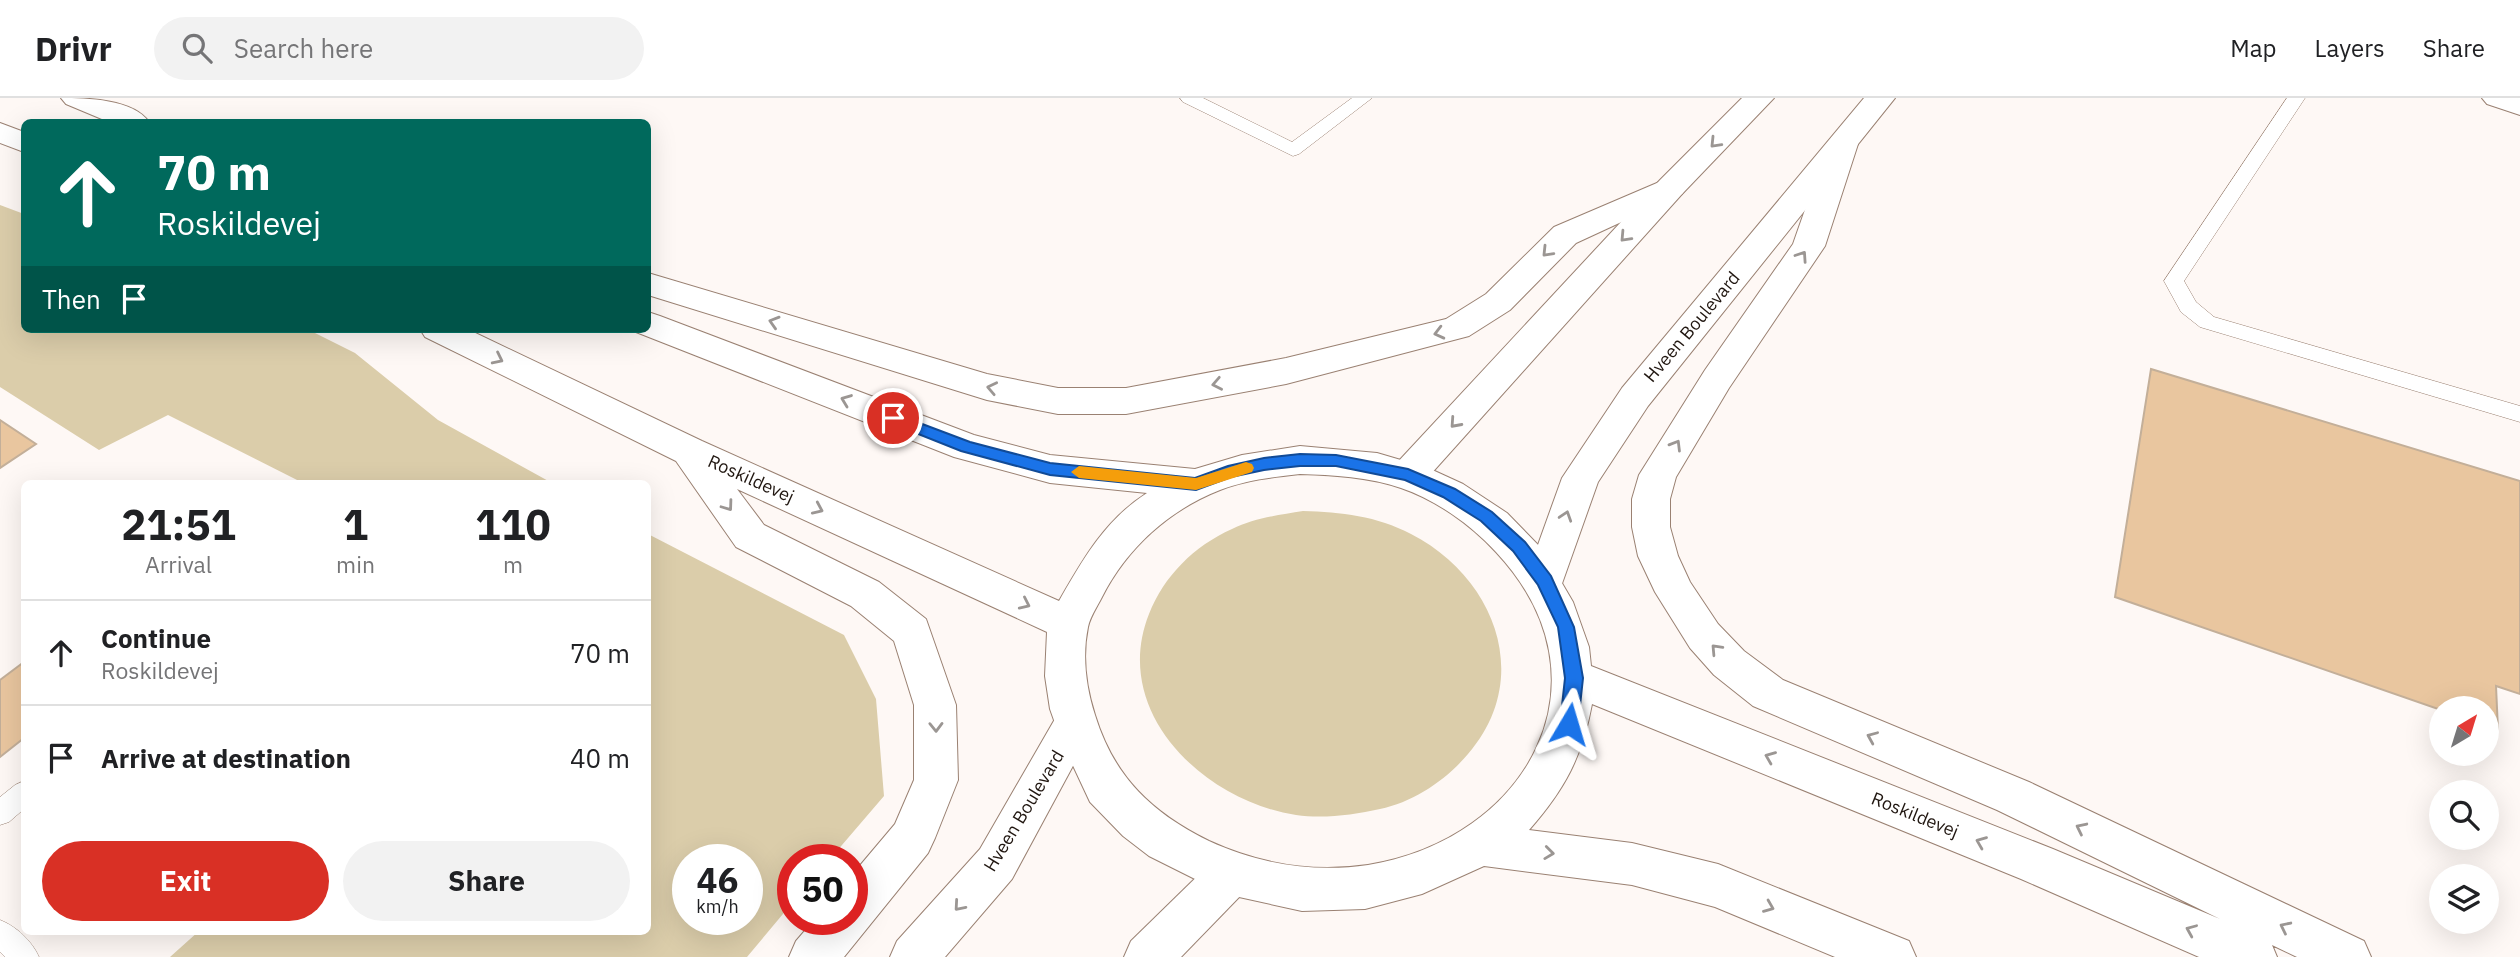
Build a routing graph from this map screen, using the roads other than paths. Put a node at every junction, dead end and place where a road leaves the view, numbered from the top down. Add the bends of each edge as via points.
1 (76, 98) edge
2 (1189, 98) edge
3 (1363, 98) edge
4 (1759, 98) edge
5 (1880, 98) edge
6 (2296, 98) edge
7 (2497, 98) edge
8 (2520, 106) edge
9 (127, 119) edge
10 (0, 132) edge
11 (21, 142) edge
12 (1843, 144) junction
13 (1671, 187) junction
14 (651, 285) edge
15 (651, 325) edge
16 (445, 333) edge
17 (2520, 414) edge
18 (689, 451) junction
19 (1408, 475) junction
20 (1196, 484) junction
21 (1545, 581) junction
22 (1069, 624) junction
23 (1574, 678) junction
24 (1074, 726) junction
25 (21, 796) edge
26 (0, 813) edge
27 (1482, 845) junction
28 (1230, 875) junction
29 (868, 892) edge
30 (0, 933) edge
31 (832, 935) edge
32 (25, 957) edge
33 (813, 957) edge
34 (914, 957) edge
35 (1148, 957) edge
36 (1892, 957) edge
37 (2253, 957) edge
38 (2347, 957) edge

1 - 9 main road
2 - 3 lane via 1293,150
4 -> 13 main road
5 - 12 main road, Hveen Boulevard
6 - 17 lane via 2174,281 2188,307 2207,322
7 - 8 main road
10 - 11 main road
21 -> 12 main road, Hveen Boulevard via 1581,478 1634,397
38 -> 12 main road via 2013,796 1768,693 1703,636 1675,592 1651,527 1651,499 1658,475 1717,379 1809,246
13 -> 14 main road via 1565,234 1499,302 1457,328 1286,372 1126,401 1058,401 987,387
13 -> 19 main road
20 -> 15 main road via 1050,469 967,447
16 -> 18 main road, Roskildevej
18 -> 22 main road, Roskildevej
18 -> 29 main road via 750,536 865,594 912,631 935,705 936,780 912,838
19 - 20 main road via 1336,460 1300,460 1228,472
19 - 21 main road via 1487,517 1519,546
20 - 22 main road via 1156,506 1121,536 1094,571
21 - 23 main road via 1566,627
22 - 24 main road via 1065,667
23 - 27 main road via 1569,724 1552,769 1522,810
37 -> 23 main road, Roskildevej via 2037,864
24 - 28 main road via 1105,787 1160,838
24 -> 34 main road, Hveen Boulevard via 996,864
25 - 26 lane
27 - 28 main road via 1426,873 1363,888 1296,888
27 -> 36 main road via 1632,864 1718,886
28 - 35 main road
30 - 32 lane
31 - 33 main road

